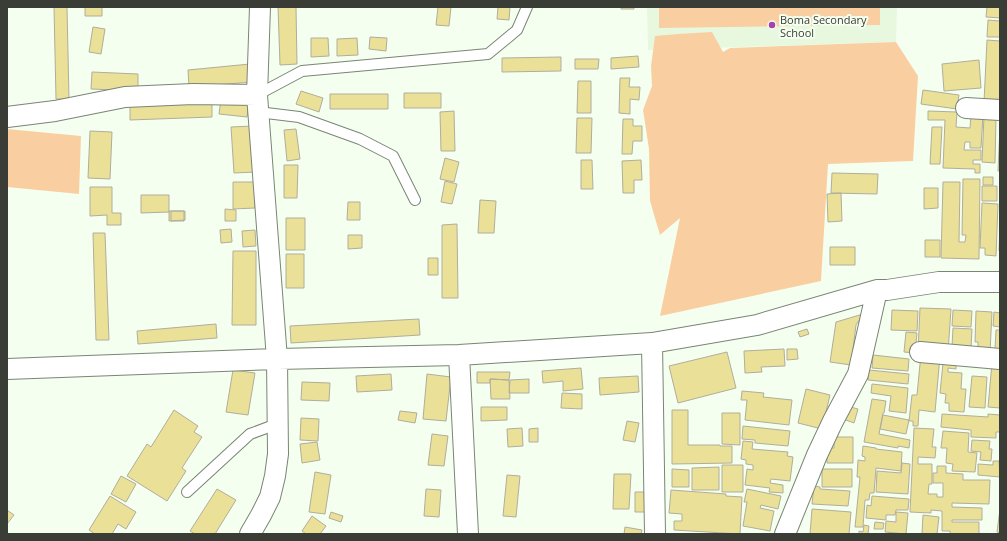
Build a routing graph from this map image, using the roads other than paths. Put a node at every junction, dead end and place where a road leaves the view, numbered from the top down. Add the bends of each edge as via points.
1 (260, 7) edge
2 (527, 7) edge
3 (258, 104) junction
4 (966, 108) dead end
5 (1000, 110) edge
6 (7, 117) edge
7 (414, 200) dead end
8 (1000, 282) edge
9 (877, 290) junction
10 (652, 343) junction
11 (920, 352) dead end
12 (459, 355) junction
13 (277, 359) junction
14 (1000, 359) edge
15 (7, 369) edge
16 (277, 424) junction
17 (187, 492) dead end
18 (250, 534) edge
19 (468, 534) edge
20 (655, 534) edge
21 (785, 534) edge

1 - 3 street
2 - 3 lane via 517,30 488,54 302,71
3 - 6 street via 193,94 125,97 55,111
3 - 7 lane via 360,139 393,156
3 - 13 street
4 - 5 street
8 - 9 street via 939,282
9 - 10 street via 757,325
9 - 21 street via 858,374 817,455
10 - 12 street
10 - 20 street
11 - 14 street
12 - 13 street
12 - 19 street
13 - 15 street
13 - 16 street
16 - 17 lane via 250,434
16 - 18 street via 278,454 270,497

